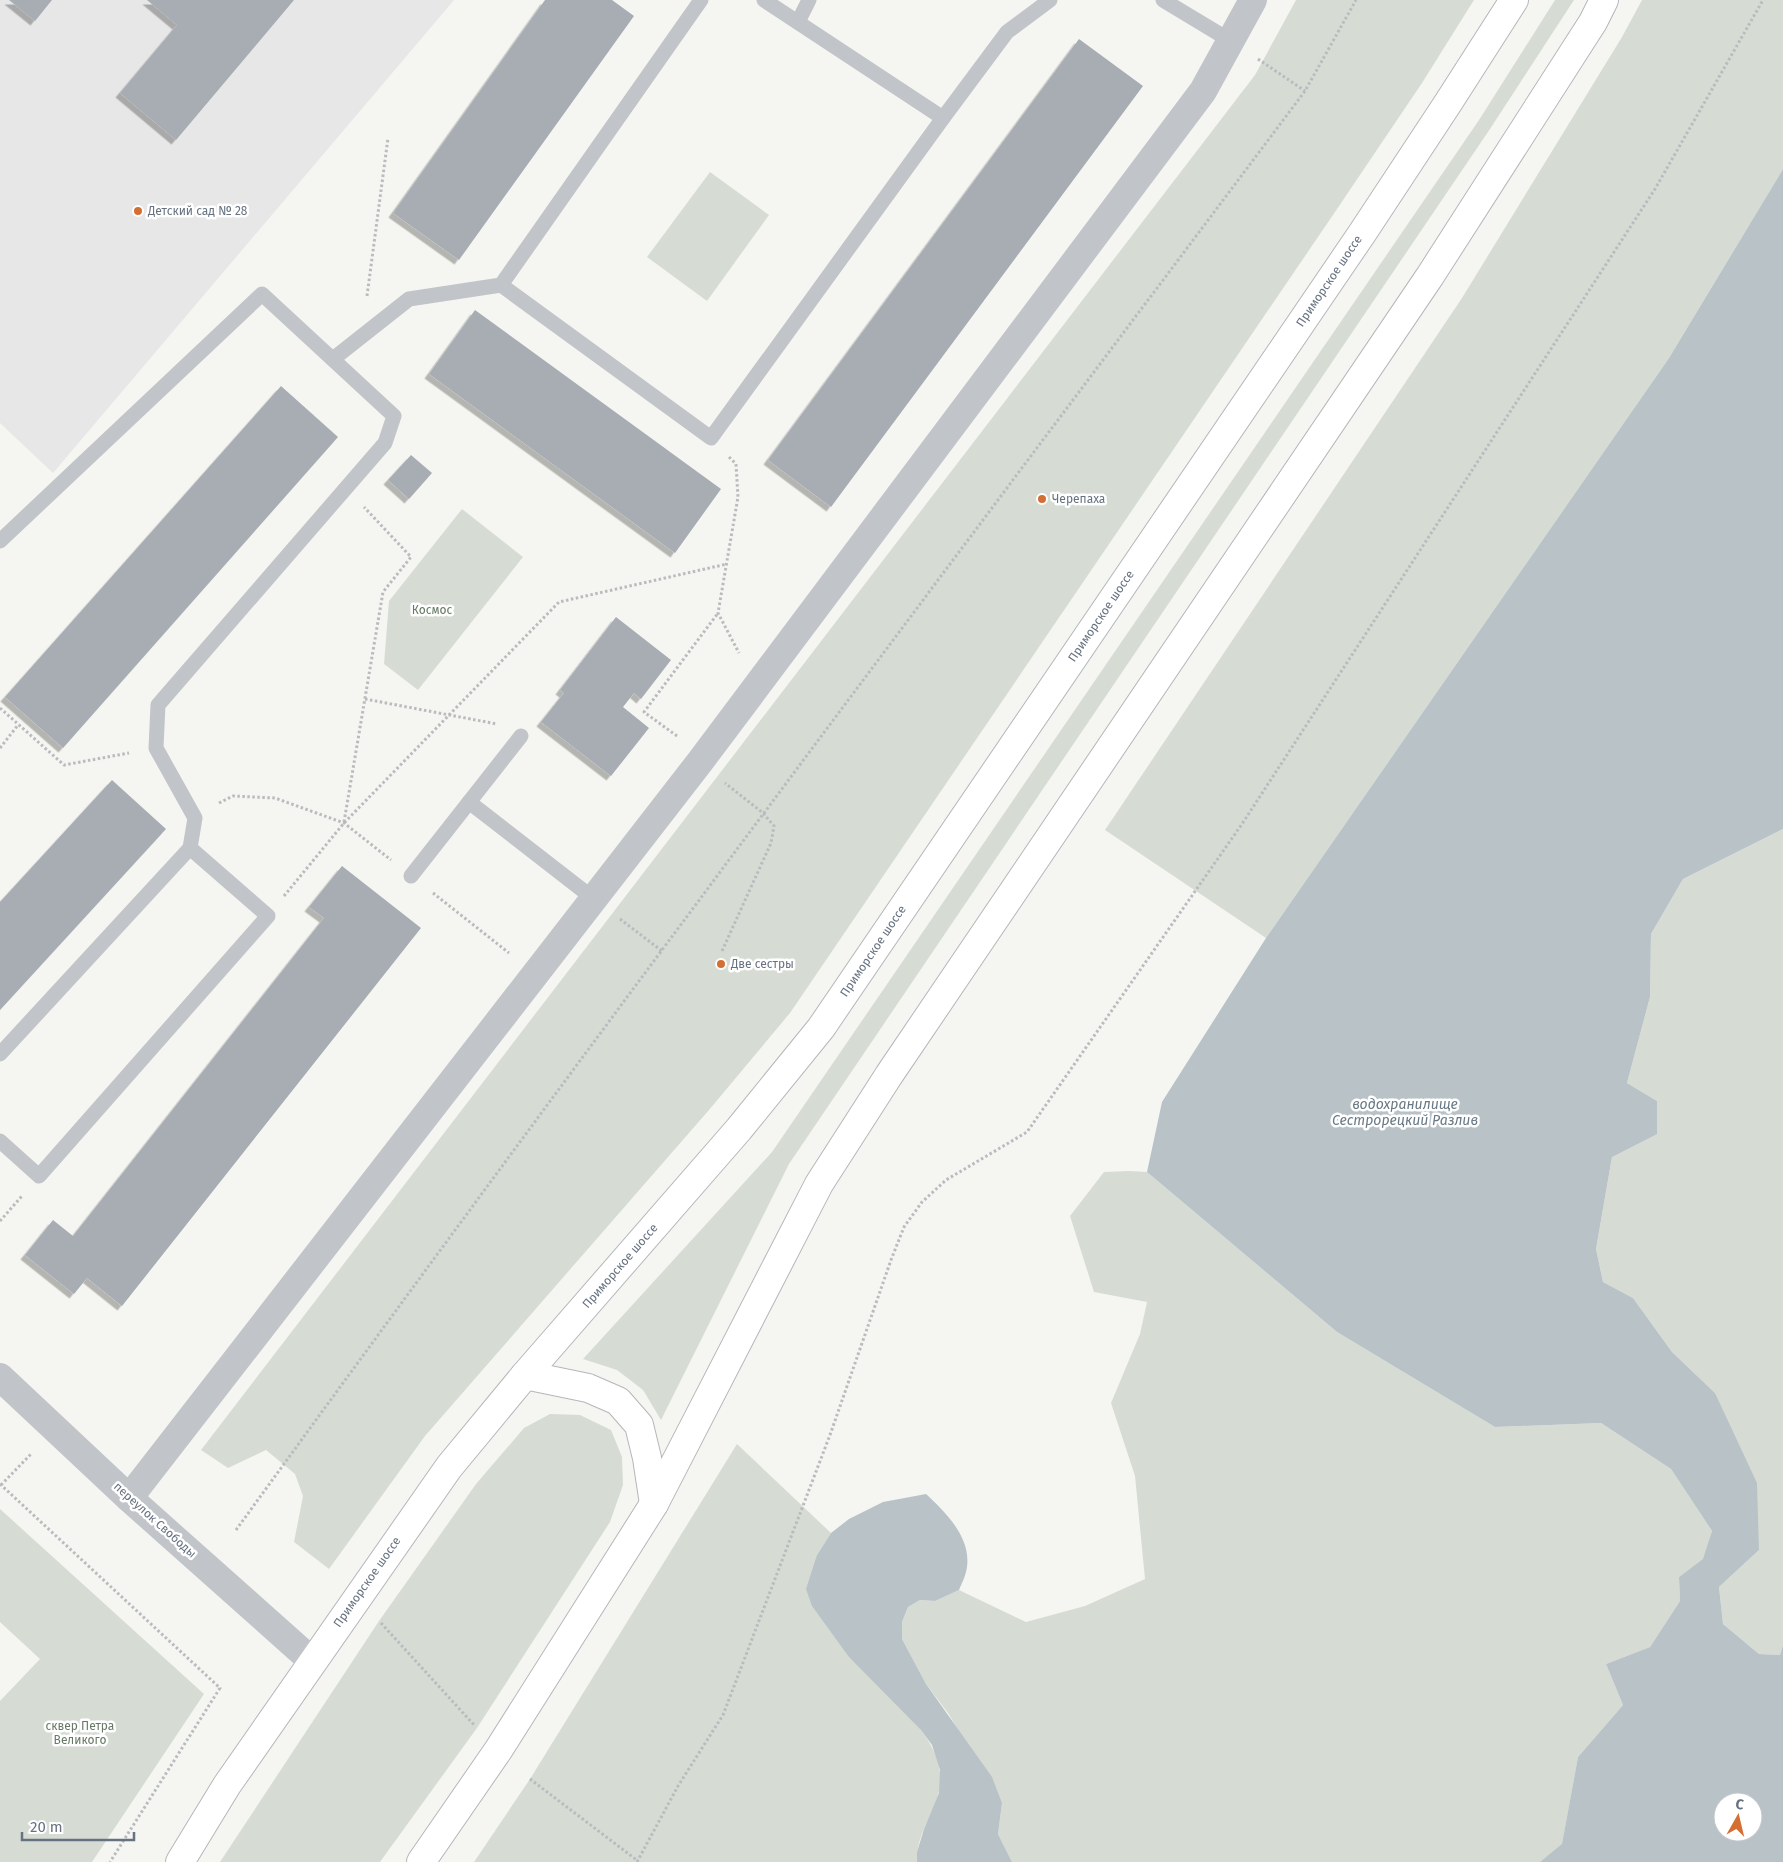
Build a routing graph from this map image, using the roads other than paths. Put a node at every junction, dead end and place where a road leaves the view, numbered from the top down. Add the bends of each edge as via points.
1 (701, 0) edge
2 (764, 0) edge
3 (809, 0) edge
4 (1050, 0) edge
5 (1162, 0) edge
6 (1253, 0) edge
7 (1514, 0) edge
8 (1604, 0) edge
9 (798, 22) junction
10 (1231, 41) junction
11 (943, 118) junction
12 (501, 285) junction
13 (333, 360) junction
14 (0, 541) edge
15 (520, 736) road end
16 (469, 802) junction
17 (190, 848) junction
18 (411, 876) road end
19 (594, 898) junction
20 (0, 1054) edge
21 (0, 1141) edge
22 (526, 1375) junction
23 (0, 1377) edge
24 (129, 1498) junction
25 (654, 1504) junction
26 (312, 1661) junction
27 (180, 1862) edge
28 (421, 1862) edge

1 - 12 lane
2 - 9 lane
3 - 9 lane
4 - 11 lane via 1007,32
5 - 10 lane
6 - 10 street
7 - 22 highway, Приморское шоссе via 1358,240 820,1028 739,1129
8 - 25 highway via 1430,276 819,1184
9 - 11 lane
10 - 19 street via 1203,91
11 - 12 lane via 711,438
12 - 13 lane via 409,299
13 - 14 lane via 262,294
13 - 17 lane via 394,416 385,443 158,705 156,748 195,818
15 - 16 lane
16 - 18 lane
16 - 19 lane
17 - 20 lane
17 - 21 lane via 268,916 39,1176
19 - 24 street
22 - 25 highway via 588,1388 618,1401 639,1426
22 - 26 highway, Приморское шоссе via 449,1467
23 - 24 street, переулок Свободы
24 - 26 street, переулок Свободы
25 - 28 highway via 499,1749
26 - 27 highway, Приморское шоссе via 226,1785

